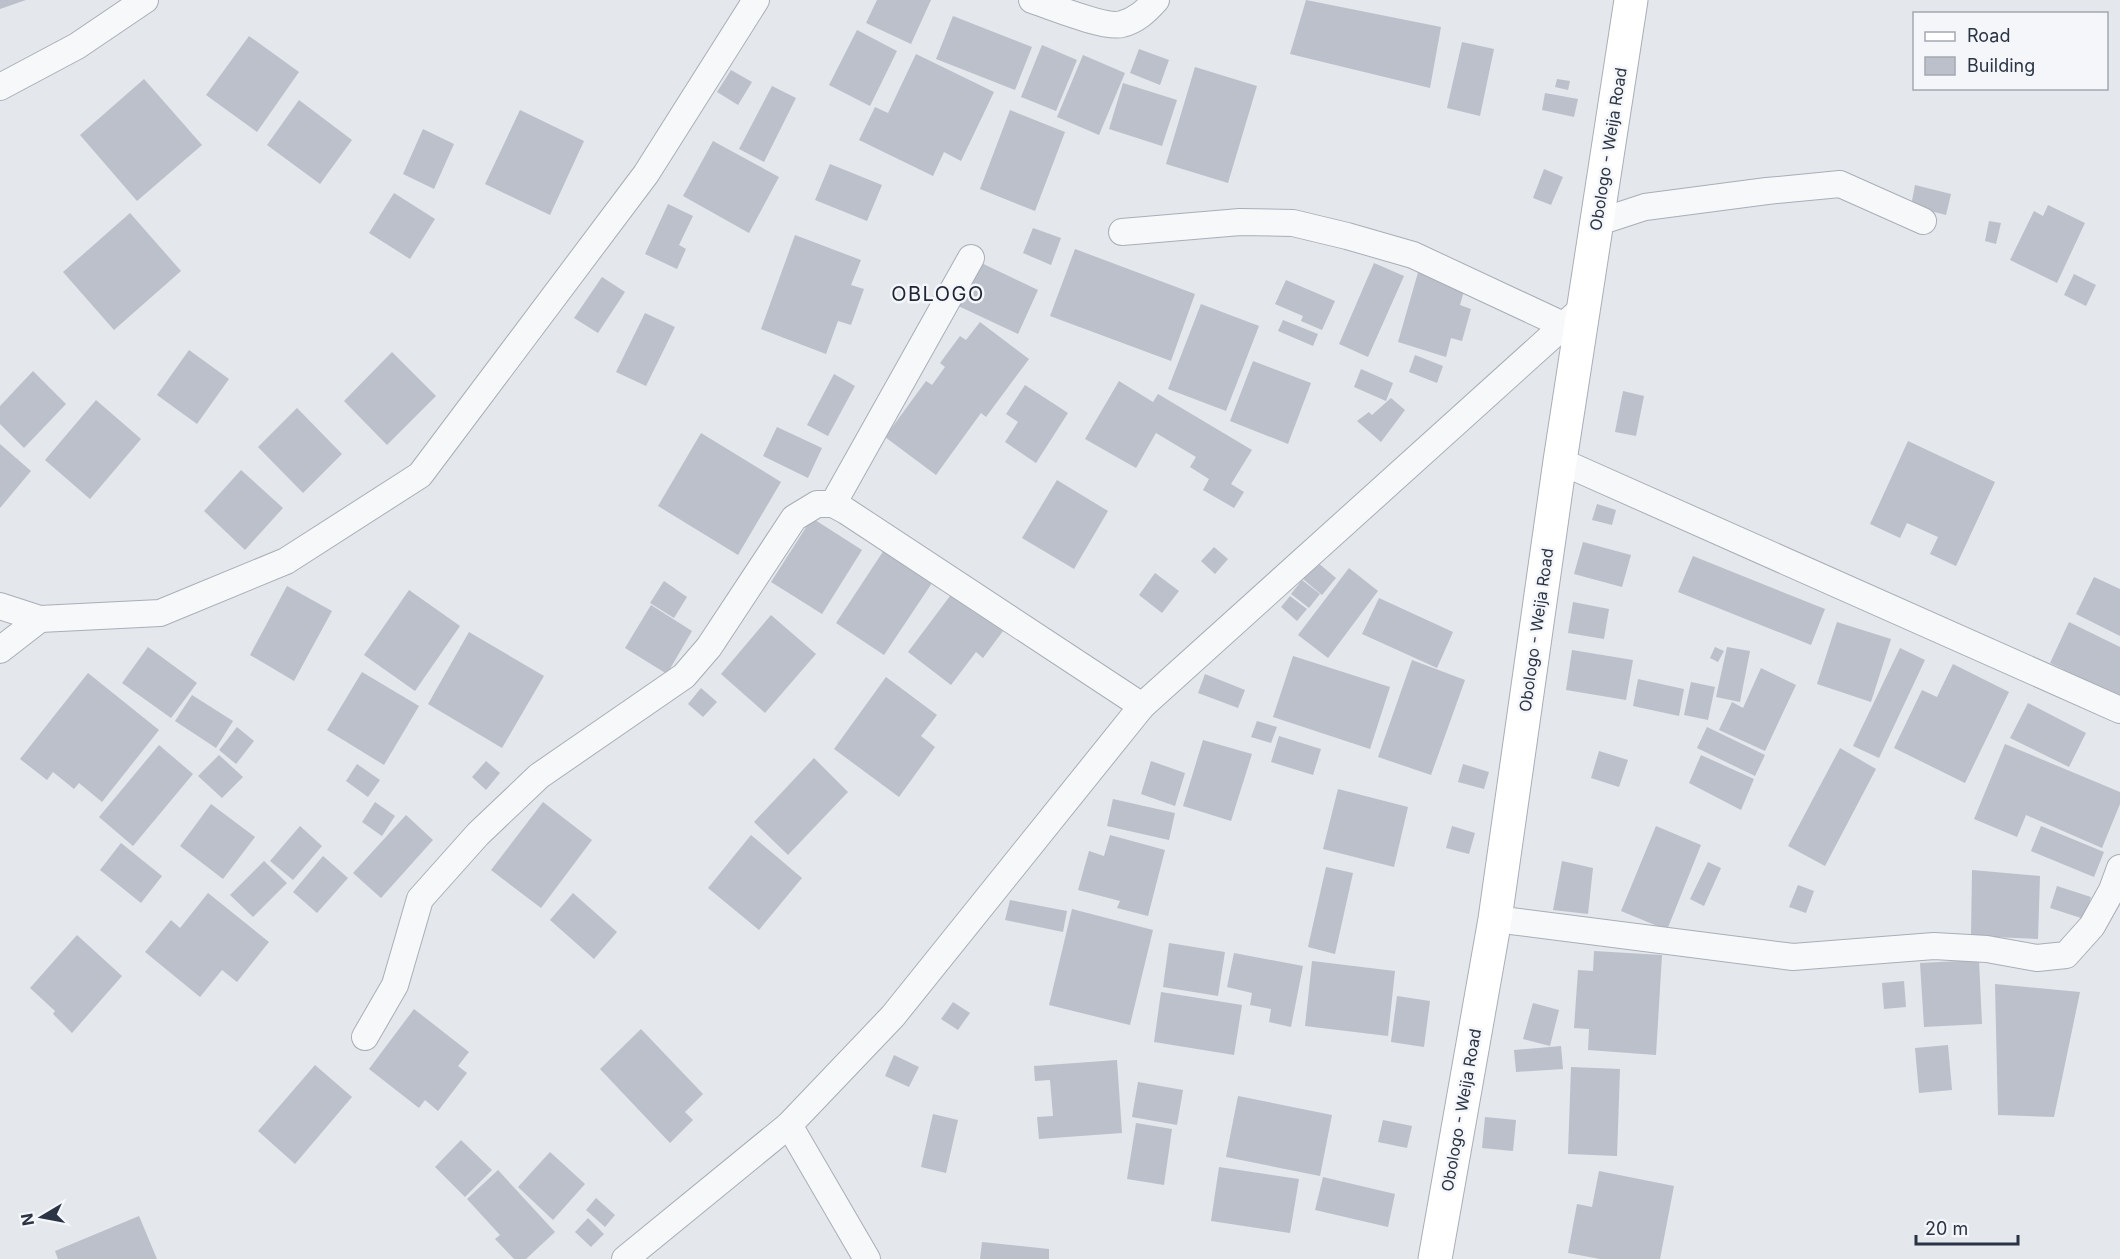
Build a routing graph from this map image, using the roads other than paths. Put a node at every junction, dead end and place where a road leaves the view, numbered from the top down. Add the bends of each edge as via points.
1 (145, 0) edge
2 (756, 0) edge
3 (1032, 0) edge
4 (1156, 0) edge
5 (1631, 0) edge
6 (0, 87) edge
7 (1923, 221) dead end
8 (1596, 224) junction
9 (1122, 232) dead end
10 (972, 258) dead end
11 (1573, 316) junction
12 (1560, 461) junction
13 (833, 504) junction
14 (0, 606) edge
15 (40, 619) junction
16 (0, 650) edge
17 (1142, 706) junction
18 (2120, 710) edge
19 (2120, 868) edge
20 (1495, 919) junction
21 (365, 1037) dead end
22 (789, 1125) junction
23 (625, 1259) edge
24 (867, 1259) edge
25 (1436, 1259) edge

1 - 6 street via 76,46
2 - 15 street via 646,174 420,475 286,561 159,613
3 - 4 street via 1101,23 1120,25 1141,16
5 - 8 street, Obologo - Weija Road
7 - 8 street via 1840,184 1645,207
8 - 11 street, Obologo - Weija Road
9 - 11 street via 1240,222 1293,223 1413,255
10 - 13 street
11 - 12 street, Obologo - Weija Road
11 - 17 street
12 - 18 street
12 - 20 street, Obologo - Weija Road
13 - 17 street
13 - 21 street via 817,504 794,518 709,647 684,676 539,776 478,834 420,899 395,985
14 - 15 street
15 - 16 street
17 - 22 street via 893,1016
19 - 20 street via 2092,926 2066,955 2037,958 1987,949 1934,946 1793,957
20 - 25 street, Obologo - Weija Road
22 - 23 street
22 - 24 street

